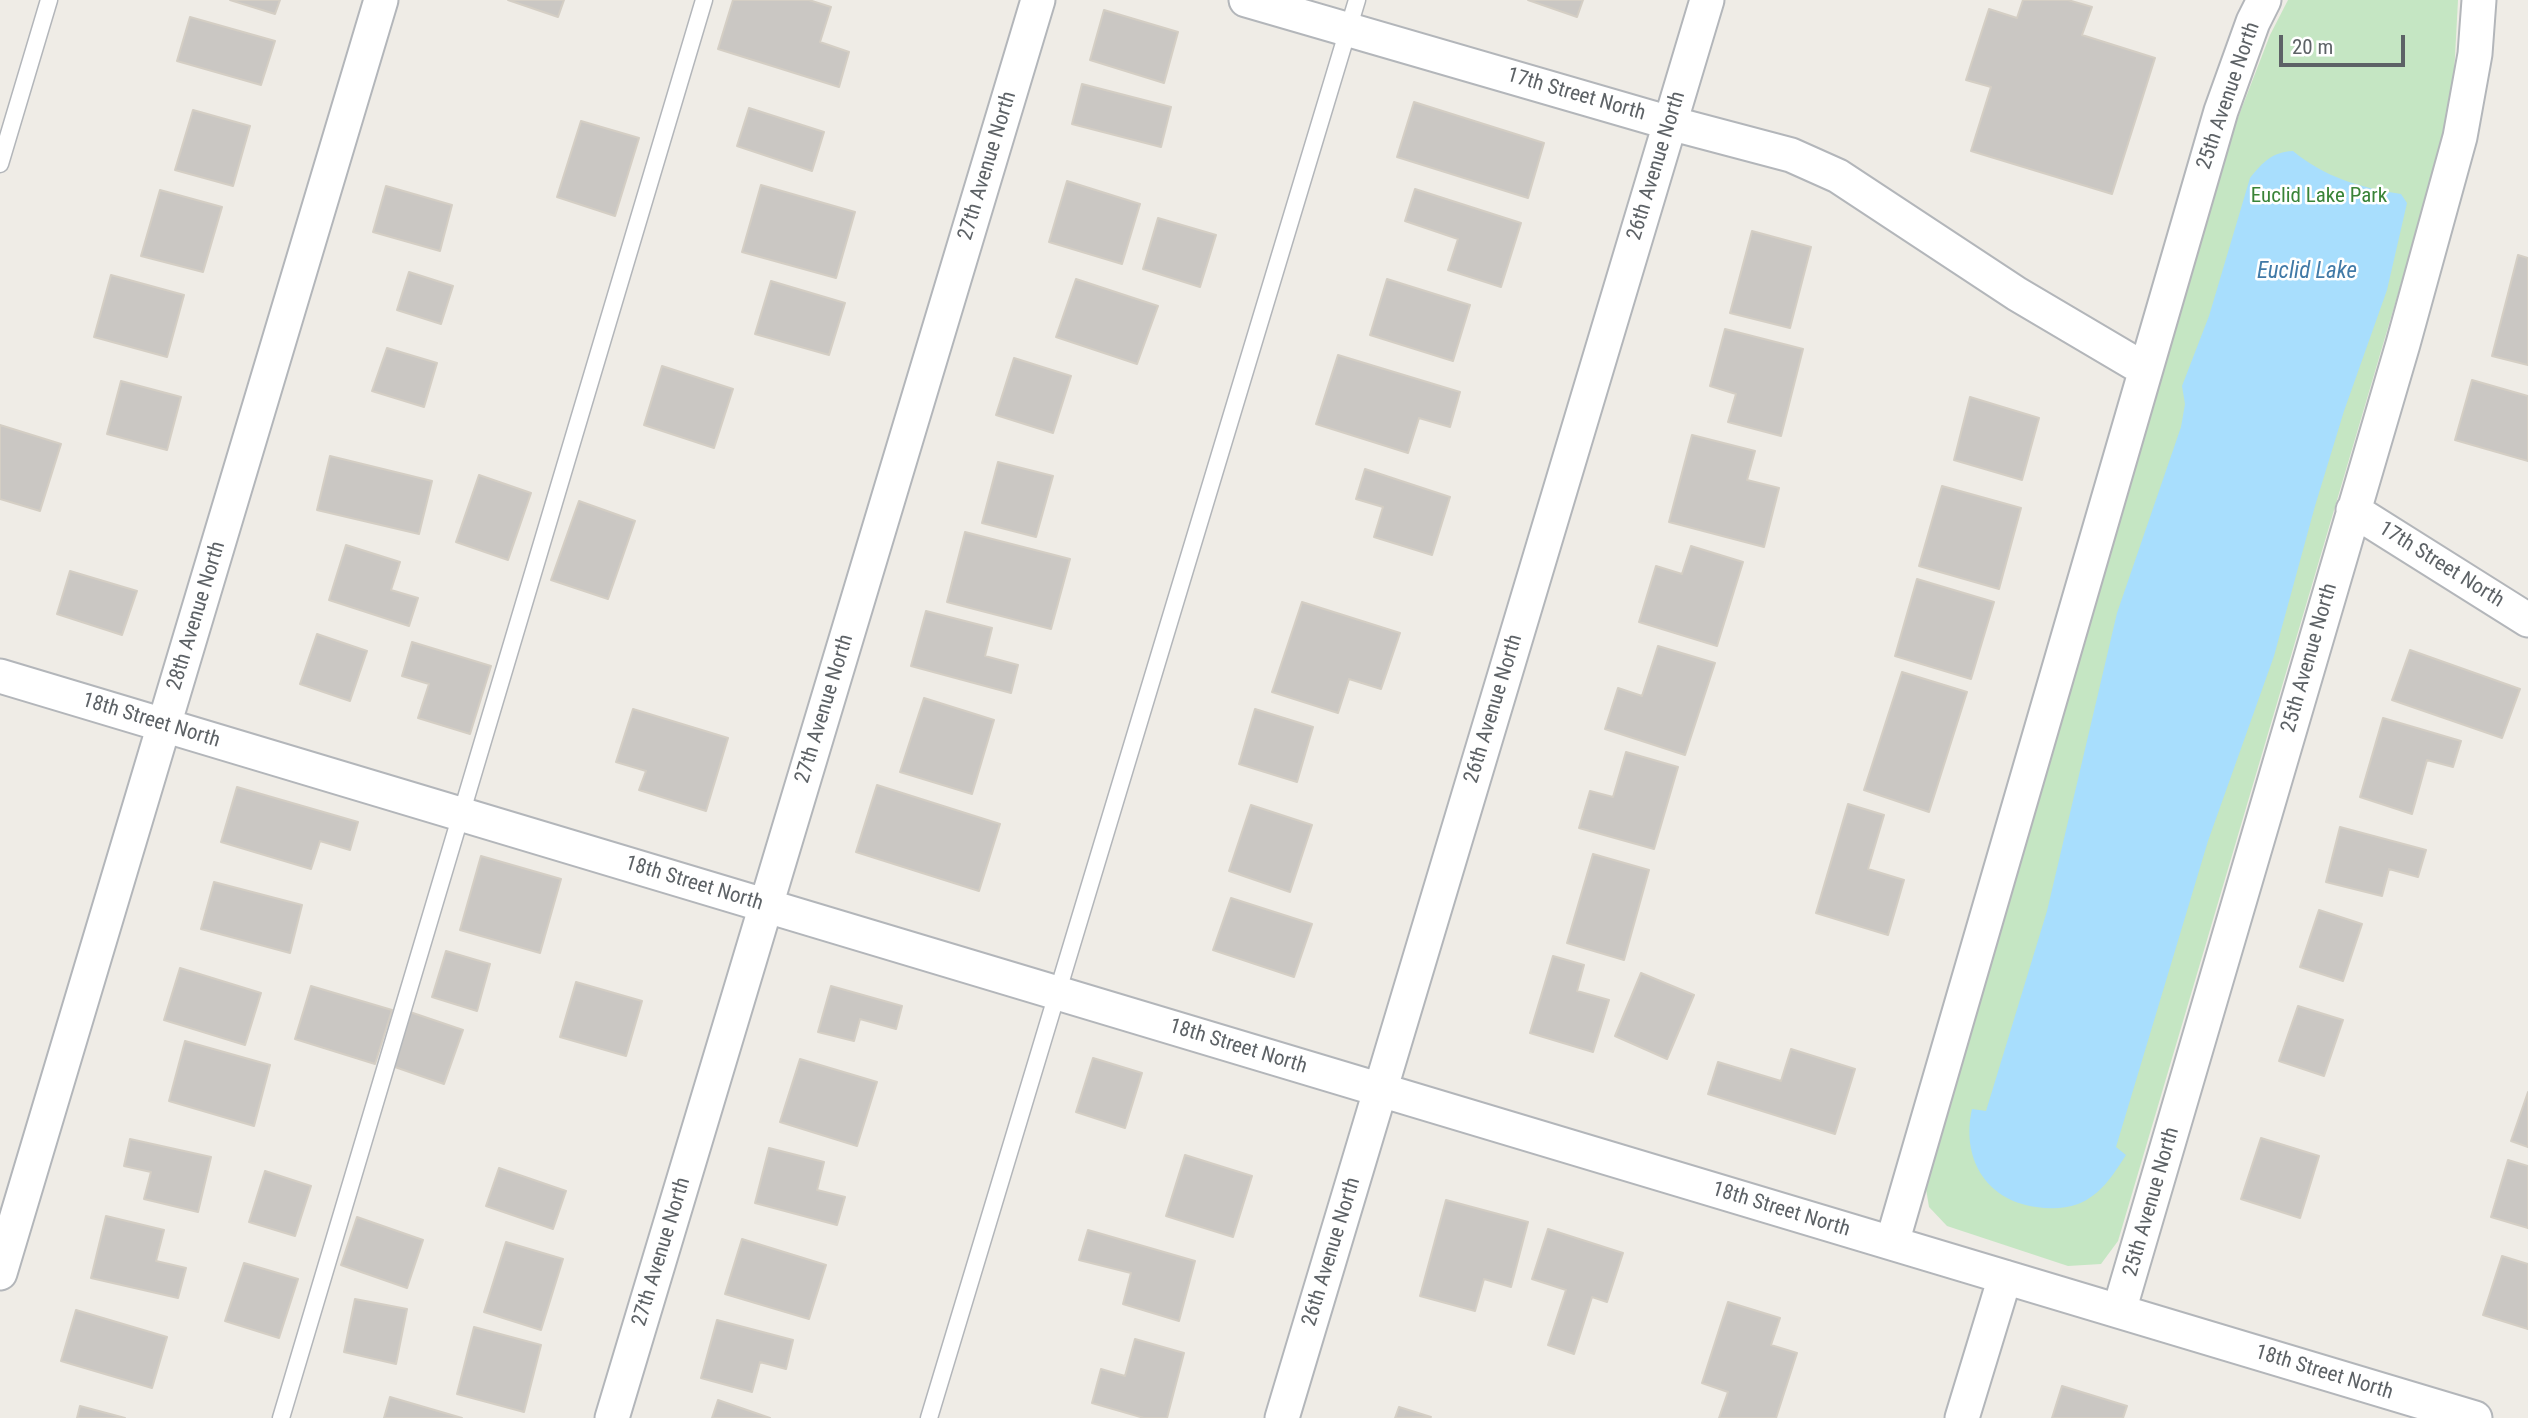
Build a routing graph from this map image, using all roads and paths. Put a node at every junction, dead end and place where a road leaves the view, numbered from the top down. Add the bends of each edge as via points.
1 (49, 0) edge
2 (381, 0) edge
3 (704, 0) edge
4 (1038, 0) edge
5 (1246, 0) edge
6 (1707, 0) edge
7 (2264, 0) edge
8 (2479, 0) edge
9 (1353, 15) edge
10 (1670, 123) junction
11 (0, 164) edge
12 (2144, 369) junction
13 (2353, 510) junction
14 (2528, 620) edge
15 (0, 676) edge
16 (164, 725) junction
17 (460, 814) junction
18 (766, 906) junction
19 (1059, 993) junction
20 (1380, 1090) junction
21 (1892, 1243) junction
22 (0, 1273) edge
23 (2005, 1277) junction
24 (2119, 1311) junction
25 (281, 1418) edge
26 (612, 1418) edge
27 (929, 1418) edge
28 (1282, 1418) edge
29 (1962, 1418) edge
30 (2475, 1418) edge

1 - 11 lane
2 - 16 street, 28th Avenue North
3 - 17 lane
4 - 18 street, 27th Avenue North
5 - 9 street, 17th Street North
6 - 10 street, 26th Avenue North
7 - 12 street, 25th Avenue North via 2221,111
8 - 13 street, 25th Avenue North via 2460,137
9 - 10 street, 17th Street North
9 - 19 lane
10 - 12 street, 17th Street North via 1791,155 1838,176 2017,294
10 - 20 street, 26th Avenue North
12 - 21 street, 25th Avenue North
13 - 14 street, 17th Street North
13 - 24 street, 25th Avenue North
15 - 16 street, 18th Street North
16 - 17 street, 18th Street North
16 - 22 street, 28th Avenue North
17 - 18 street, 18th Street North
17 - 25 lane
18 - 19 street, 18th Street North
18 - 26 street, 27th Avenue North
19 - 20 street, 18th Street North
19 - 27 lane
20 - 21 street, 18th Street North
20 - 28 street, 26th Avenue North
21 - 23 street, 18th Street North
23 - 24 street, 18th Street North
23 - 29 street
24 - 30 street, 18th Street North

